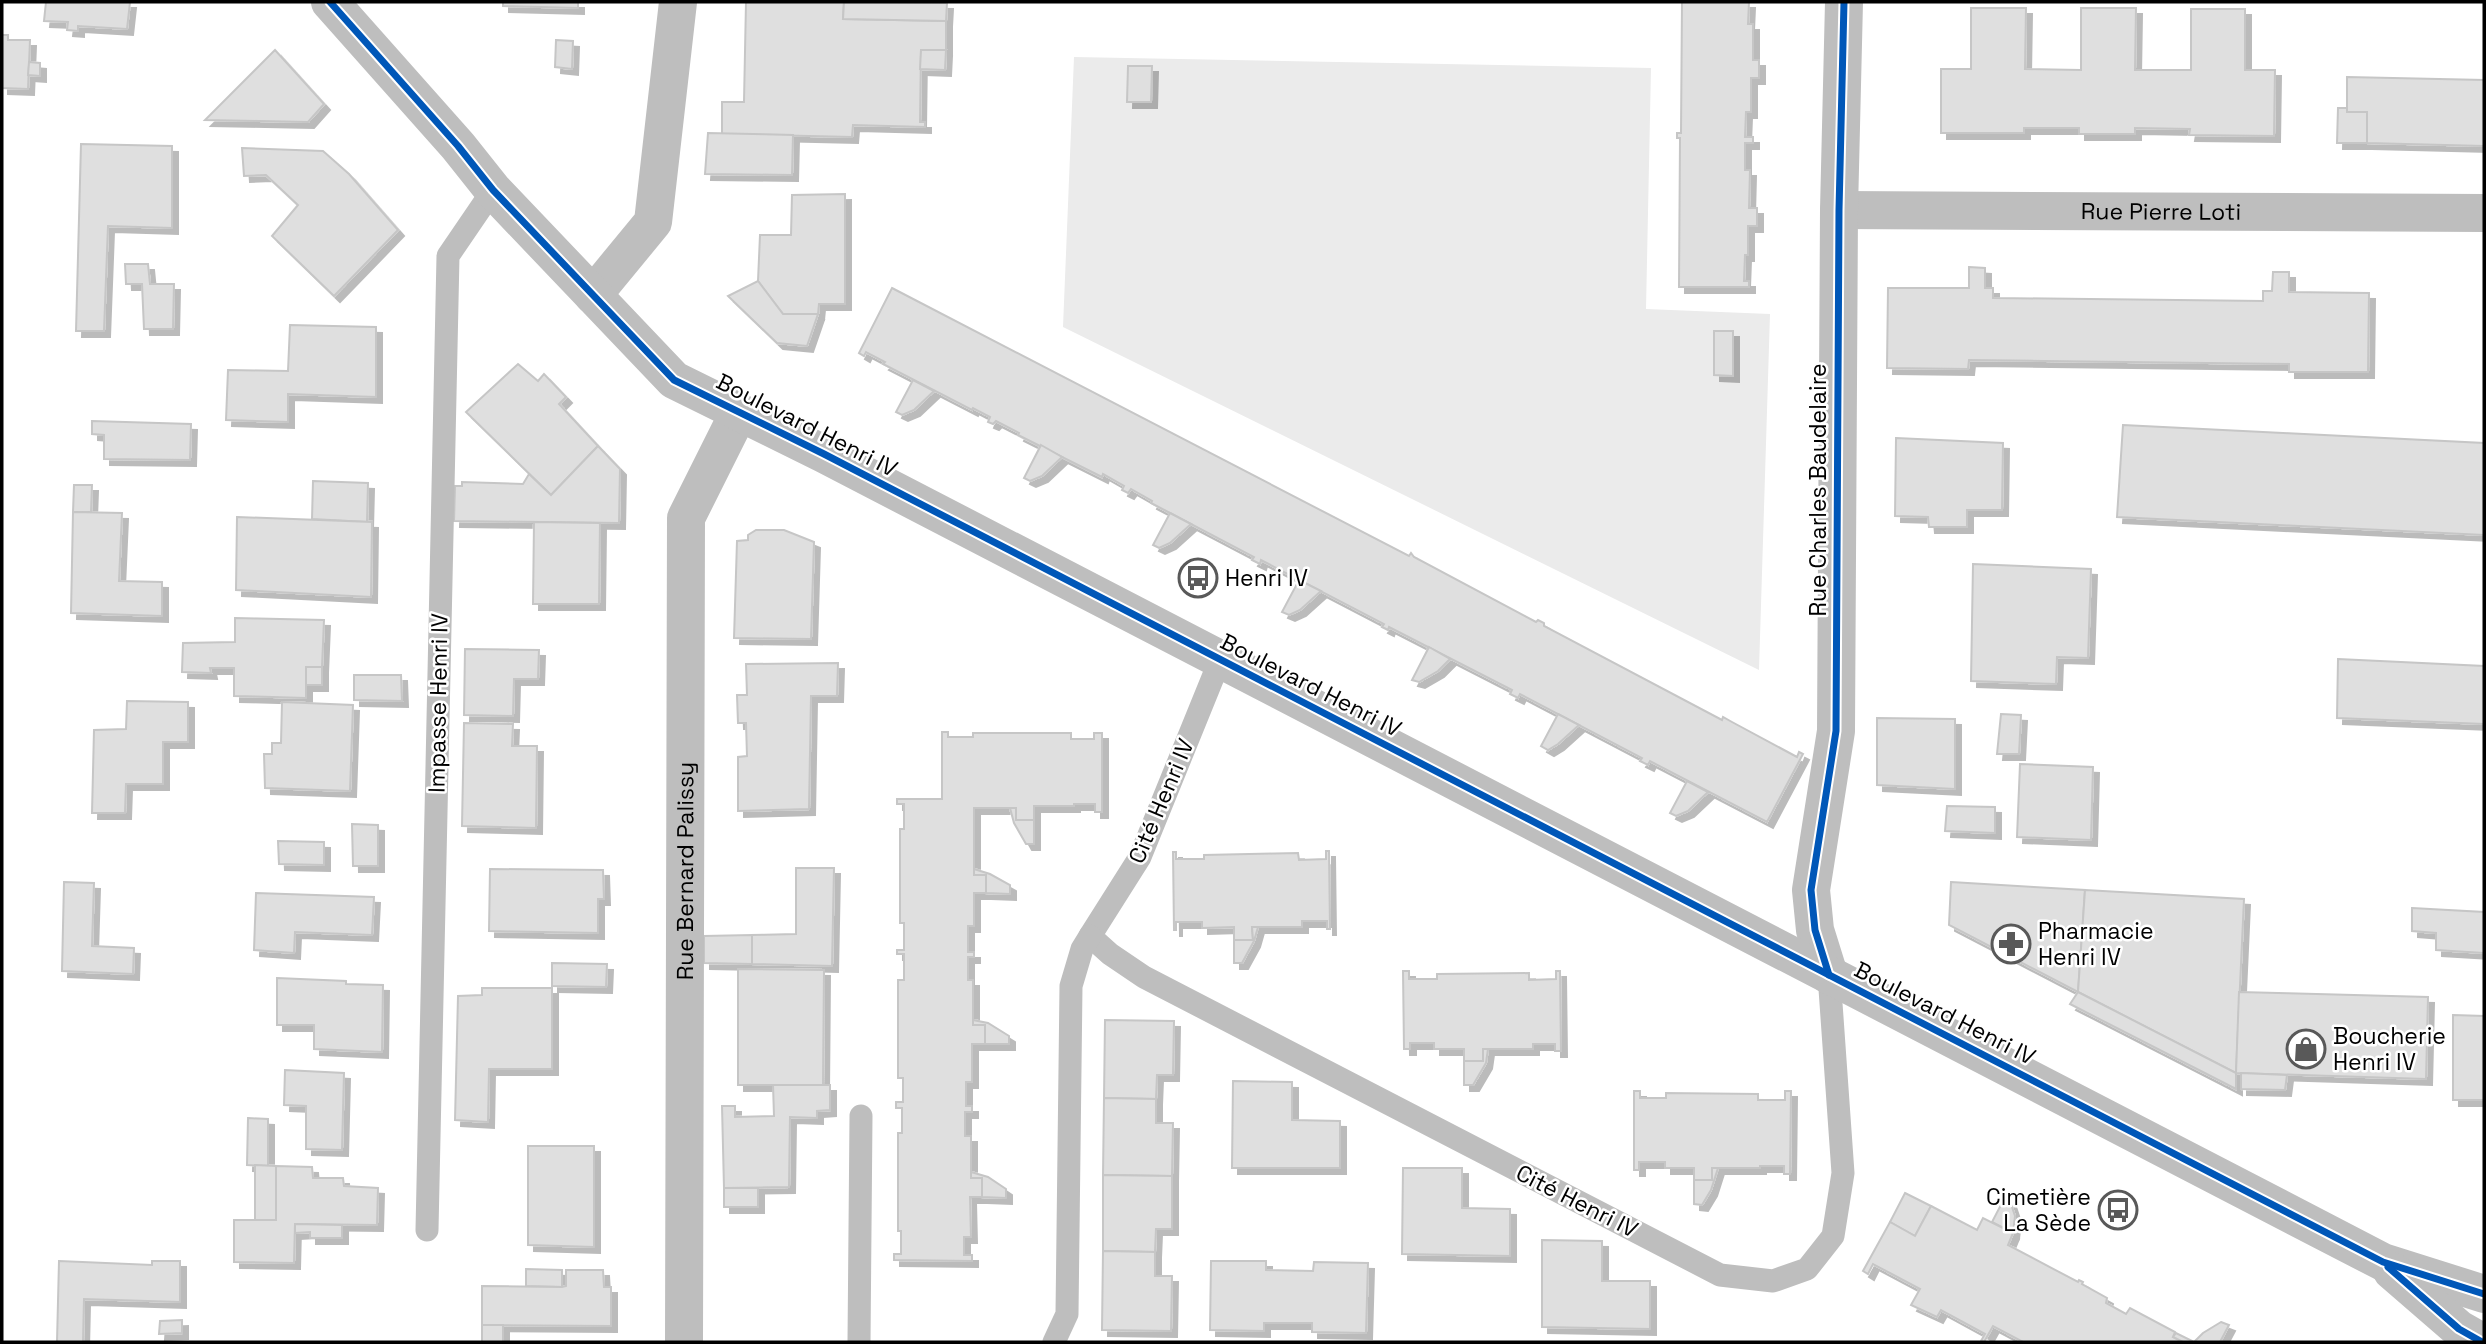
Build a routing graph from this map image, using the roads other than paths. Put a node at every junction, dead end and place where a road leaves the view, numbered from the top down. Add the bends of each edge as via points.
1 (330, 2) edge
2 (678, 2) edge
3 (1844, 2) edge
4 (493, 190) junction
5 (1839, 210) junction
6 (2484, 213) edge
7 (593, 295) junction
8 (739, 412) junction
9 (1220, 660) junction
10 (1090, 936) junction
11 (1829, 975) junction
12 (861, 1116) dead end
13 (427, 1230) dead end
14 (2383, 1262) junction
15 (2484, 1294) edge
16 (684, 1342) edge
17 (859, 1342) edge
18 (1054, 1342) edge
19 (2482, 1342) edge

1 - 4 street, Boulevard Henri IV
2 - 7 street via 653,222
3 - 5 street, Rue Charles Baudelaire
4 - 7 street, Boulevard Henri IV
4 - 13 lane, Impasse Henri IV via 448,256
5 - 6 street, Rue Pierre Loti
5 - 11 street, Rue Charles Baudelaire via 1836,731 1811,890 1815,930
7 - 8 street, Boulevard Henri IV via 674,380
8 - 9 street, Boulevard Henri IV
8 - 16 street, Rue Bernard Palissy via 686,518
9 - 10 lane, Cité Henri IV via 1140,857
9 - 11 street, Boulevard Henri IV
10 - 11 lane, Cité Henri IV via 1144,977 1720,1275 1773,1281 1807,1269 1832,1236 1843,1173
10 - 18 lane, Cité Henri IV via 1071,986 1067,1314
11 - 14 street, Boulevard Henri IV
12 - 17 lane
14 - 15 street, Boulevard Henri IV
14 - 19 street, Boulevard Henri IV via 2459,1329

